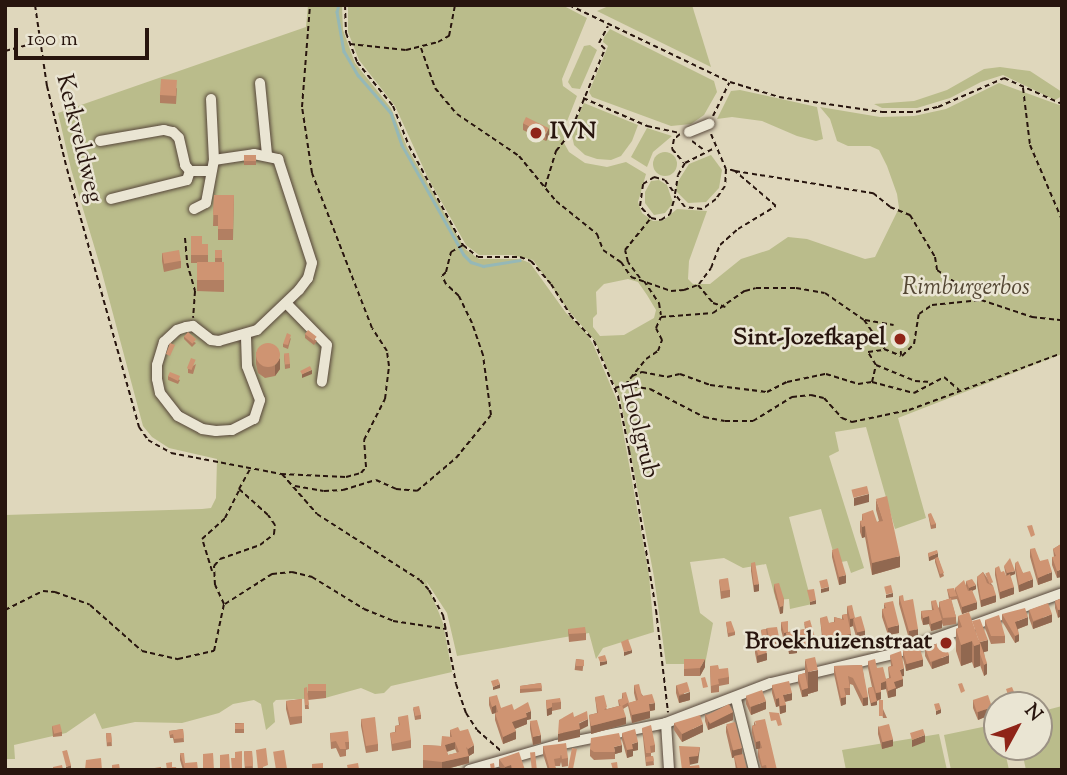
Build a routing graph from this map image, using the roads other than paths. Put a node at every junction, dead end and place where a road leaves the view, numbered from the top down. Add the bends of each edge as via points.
1 (260, 83) dead end
2 (211, 99) dead end
3 (709, 124) road end
4 (685, 132) road end
5 (100, 141) dead end
6 (267, 154) junction
7 (214, 160) junction
8 (190, 171) junction
9 (210, 171) junction
10 (111, 199) dead end
11 (194, 209) dead end
12 (287, 304) junction
13 (246, 335) junction
14 (322, 382) dead end
15 (1062, 593) edge
16 (736, 699) junction
17 (666, 723) junction
18 (469, 770) edge
19 (669, 770) edge
20 (754, 770) edge

1 - 6 street
2 - 7 street
3 - 4 street
5 - 8 street via 173,132
6 - 7 street
6 - 12 street via 283,168 312,263 309,278
7 - 9 street
8 - 9 street
8 - 10 street via 187,180
9 - 11 street via 206,202
12 - 13 street via 267,324
12 - 14 street via 327,345
13 - 13 street via 247,366 260,400 254,419 232,430 202,429 168,407 157,379 164,342 177,330 192,326 211,340
15 - 16 street via 893,654 771,684
16 - 17 street
16 - 20 street
17 - 18 street
17 - 19 street

